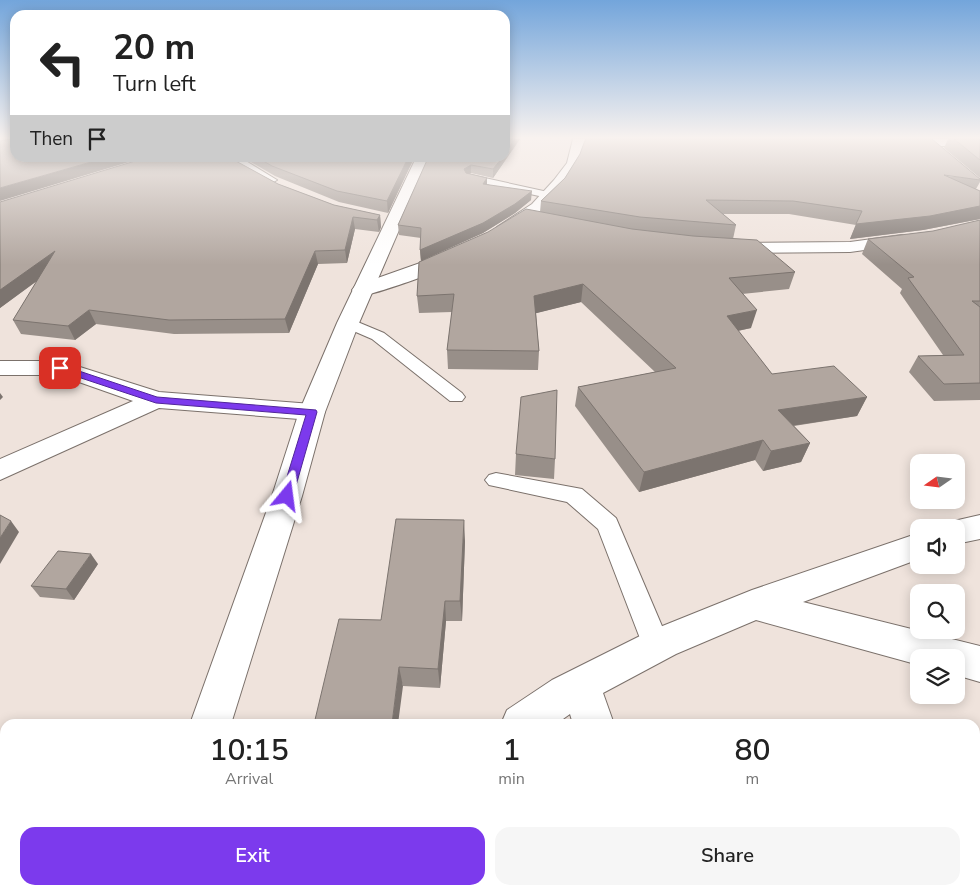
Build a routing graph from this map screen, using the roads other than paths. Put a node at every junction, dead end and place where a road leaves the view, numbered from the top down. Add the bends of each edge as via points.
1 (272, 181) edge
2 (409, 181) edge
3 (483, 181) edge
4 (560, 181) edge
5 (284, 187) edge
6 (548, 195) junction
7 (524, 218) junction
8 (543, 222) edge
9 (922, 238) edge
10 (489, 240) edge
11 (714, 248) edge
12 (466, 251) edge
13 (362, 290) junction
14 (348, 323) junction
15 (0, 368) edge
16 (456, 397) dead end
17 (156, 400) junction
18 (312, 412) junction
19 (0, 470) edge
20 (496, 480) dead end
21 (980, 527) edge
22 (965, 530) edge
23 (910, 549) edge
24 (756, 605) junction
25 (656, 645) junction
26 (922, 649) edge
27 (965, 660) edge
28 (980, 664) edge
29 (581, 686) junction
30 (212, 719) edge
31 (530, 719) edge
32 (592, 719) edge

1 - 5 street
2 - 13 street via 385,219
3 - 6 lane
4 - 6 street
6 - 7 street
7 - 8 street
7 - 10 street
9 - 11 street via 850,247
12 - 13 street
13 - 14 street
14 - 16 lane via 378,336
14 - 18 street
15 - 17 street via 60,368
17 - 18 street
17 - 19 street
18 - 30 street
20 - 25 lane via 574,495 608,524
21 - 22 street
23 - 24 street
24 - 25 street
24 - 26 street
25 - 29 street
27 - 28 street
29 - 31 street
29 - 32 street

